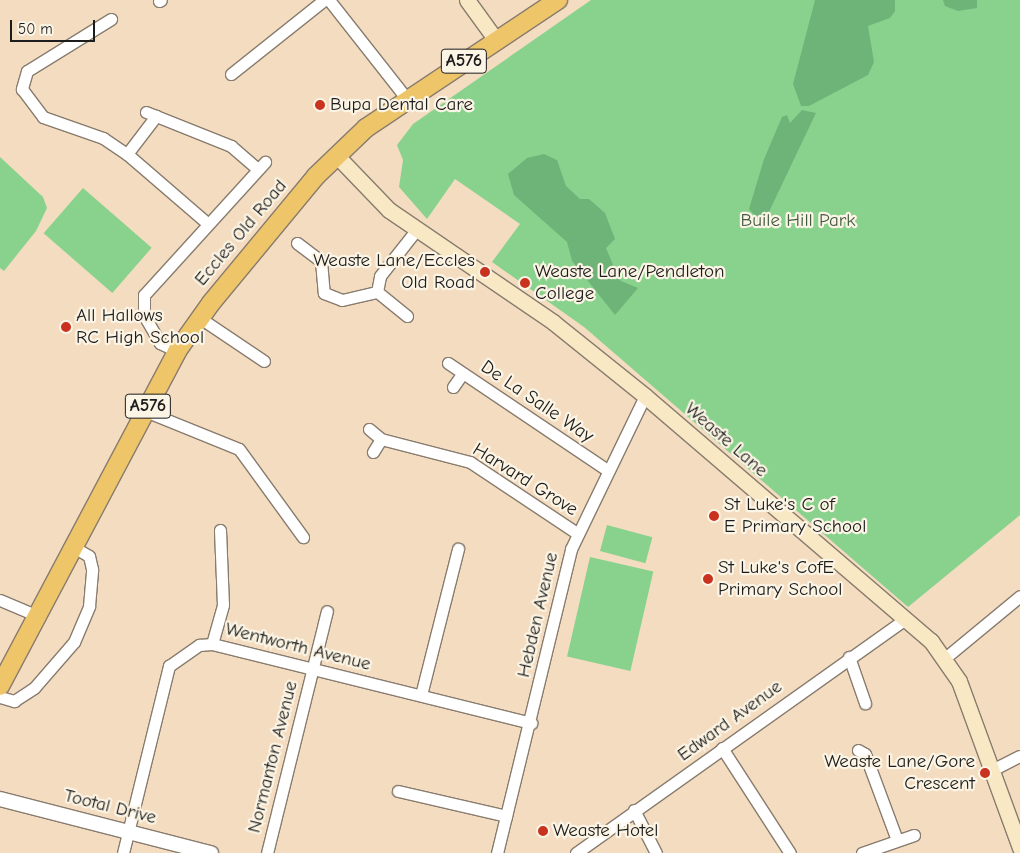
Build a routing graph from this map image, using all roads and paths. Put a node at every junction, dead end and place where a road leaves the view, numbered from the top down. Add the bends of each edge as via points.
1 (324, 0) edge
2 (329, 0) edge
3 (467, 0) edge
4 (558, 0) edge
5 (111, 19) dead end
6 (496, 40) junction
7 (231, 74) dead end
8 (407, 99) junction
9 (127, 154) junction
10 (336, 155) junction
11 (208, 224) junction
12 (417, 229) junction
13 (298, 243) dead end
14 (377, 292) junction
15 (407, 316) dead end
16 (200, 318) junction
17 (177, 351) junction
18 (264, 361) dead end
19 (448, 363) dead end
20 (462, 374) junction
21 (453, 387) dead end
22 (645, 396) junction
23 (145, 411) junction
24 (369, 430) dead end
25 (381, 439) junction
26 (373, 452) dead end
27 (607, 470) junction
28 (220, 530) dead end
29 (577, 534) junction
30 (303, 537) dead end
31 (75, 548) junction
32 (458, 549) dead end
33 (1020, 596) edge
34 (0, 600) edge
35 (327, 611) dead end
36 (40, 617) junction
37 (904, 618) junction
38 (212, 644) junction
39 (849, 657) junction
40 (946, 658) junction
41 (312, 668) junction
42 (0, 686) edge
43 (421, 694) junction
44 (0, 697) edge
45 (865, 703) dead end
46 (531, 722) junction
47 (722, 748) junction
48 (858, 750) dead end
49 (1020, 756) edge
50 (992, 770) junction
51 (398, 791) dead end
52 (0, 799) edge
53 (634, 810) junction
54 (506, 816) junction
55 (129, 831) junction
56 (914, 835) dead end
57 (897, 840) junction
58 (1020, 848) edge
59 (123, 853) edge
60 (211, 853) edge
61 (267, 853) edge
62 (497, 853) edge
63 (576, 853) edge
64 (656, 853) edge
65 (790, 853) edge
66 (862, 853) edge

1 - 7 street
2 - 8 street
3 - 6 main road
4 - 6 main road, Eccles Old Road / A576
5 - 9 street via 26,71 21,86 43,117 103,138
6 - 8 main road, Eccles Old Road / A576
8 - 10 main road, Eccles Old Road / A576
9 - 11 street
9 - 11 street via 151,114 231,146 261,165
10 - 12 main road, Weaste Lane via 390,210
10 - 16 main road, Eccles Old Road / A576
11 - 17 street via 144,295 144,315 160,343
12 - 14 street via 380,276
12 - 22 main road, Weaste Lane via 552,322
13 - 14 street via 321,261 324,293 342,300
14 - 15 street
16 - 17 main road, Eccles Old Road / A576
16 - 18 street
17 - 23 main road, Eccles Old Road / A576
19 - 20 street, De La Salle Way
20 - 21 street
20 - 27 street, De La Salle Way
22 - 27 street, Hebden Avenue
22 - 37 main road, Weaste Lane
23 - 30 street via 239,450
23 - 31 main road, Eccles Old Road / A576
24 - 25 street, Harvard Grove
25 - 26 street
25 - 29 street, Harvard Grove via 470,462
27 - 29 street, Hebden Avenue
28 - 38 street via 223,605
29 - 46 street, Hebden Avenue
31 - 36 main road, Eccles Old Road / A576
31 - 44 street via 89,556 92,568 89,606 74,642 34,688 14,701
32 - 43 street
33 - 40 street
34 - 36 street
35 - 41 street, Normanton Avenue
36 - 42 main road, Eccles Old Road / A576
37 - 39 street, Edward Avenue
37 - 40 main road, Weaste Lane
38 - 41 street, Wentworth Avenue
38 - 55 street, Wentworth Avenue via 199,645 169,666
39 - 45 street
39 - 47 street, Edward Avenue
40 - 50 main road, Weaste Lane via 959,681
41 - 43 street, Wentworth Avenue
41 - 61 street, Normanton Avenue
43 - 46 street, Wentworth Avenue
46 - 54 street, Hebden Avenue
47 - 53 street, Edward Avenue
47 - 65 street
48 - 57 street via 865,754
49 - 50 street
50 - 58 main road, Weaste Lane
51 - 54 street
52 - 55 street, Tootal Drive
53 - 63 street, Edward Avenue
53 - 64 street
54 - 62 street, Hebden Avenue
55 - 59 street, Wentworth Avenue
55 - 60 street, Tootal Drive
56 - 57 street
57 - 66 street

